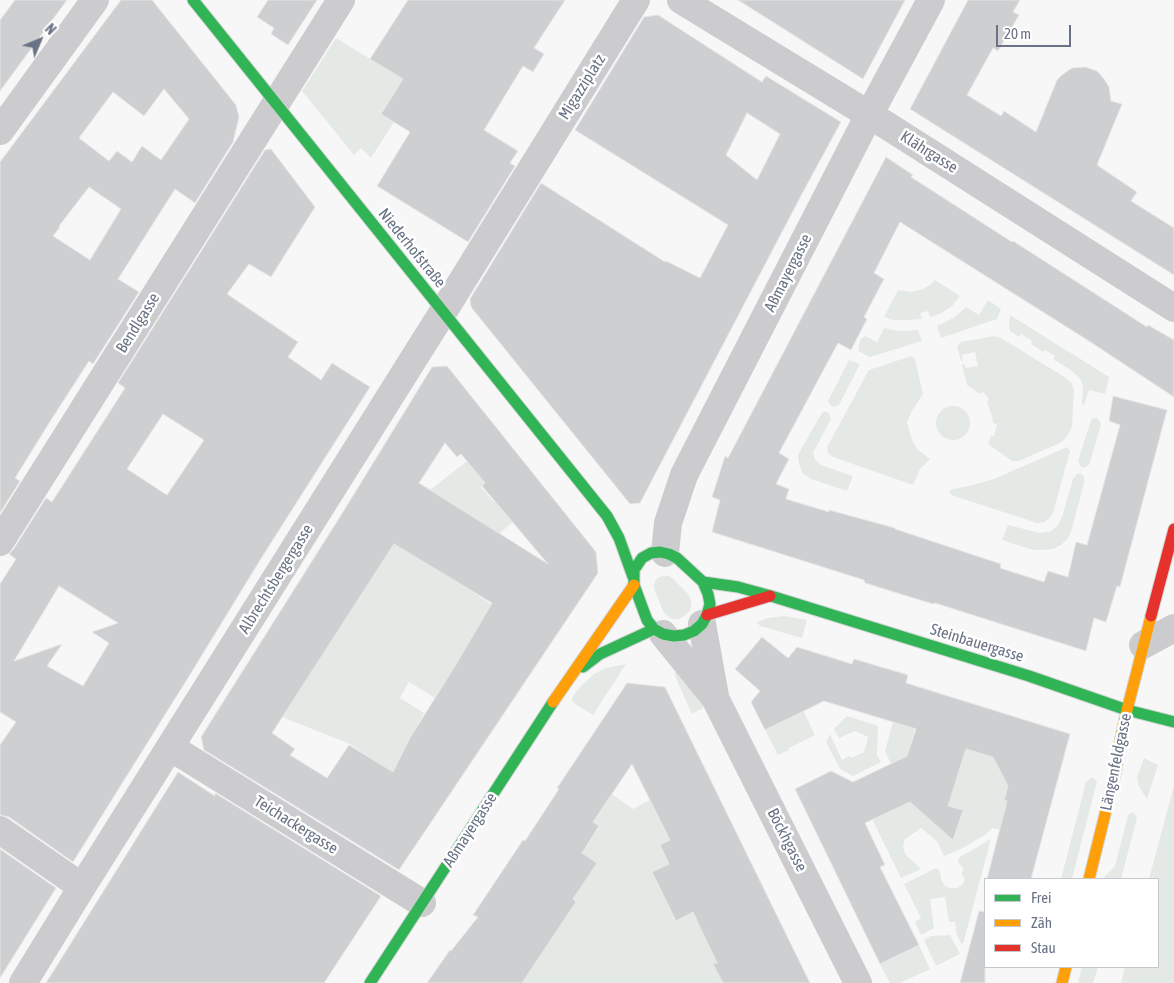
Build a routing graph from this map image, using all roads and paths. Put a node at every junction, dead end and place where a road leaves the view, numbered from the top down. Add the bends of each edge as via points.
1 (95, 0) edge
2 (194, 0) edge
3 (341, 0) edge
4 (636, 0) edge
5 (681, 0) edge
6 (931, 0) edge
7 (276, 104) junction
8 (869, 115) junction
9 (0, 131) edge
10 (529, 174) joint
11 (1174, 308) edge
12 (443, 312) junction
13 (607, 516) junction
14 (1174, 529) edge
15 (632, 537) dead end
16 (0, 542) edge
17 (653, 551) junction
18 (633, 581) junction
19 (702, 582) junction
20 (771, 596) junction
21 (705, 619) junction
22 (1174, 628) edge
23 (659, 631) junction
24 (1143, 645) junction
25 (569, 678) junction
26 (715, 698) junction
27 (1126, 710) junction
28 (1174, 722) edge
29 (170, 747) junction
30 (0, 830) edge
31 (1089, 878) edge
32 (82, 887) junction
33 (422, 903) junction
34 (1066, 968) edge
35 (23, 983) edge
36 (370, 983) edge
37 (858, 983) edge
38 (1062, 983) edge

1 - 9 street
2 - 7 street, Niederhofstraße
3 - 7 street
4 - 10 street, Migazziplatz
5 - 8 street, Klährgasse
6 - 8 street, Aßmayergasse
7 - 12 street, Niederhofstraße
7 - 16 street, Bendlgasse
8 - 11 street, Klährgasse
8 - 17 street, Aßmayergasse via 684,475 668,523
10 - 12 street, Albrechtsbergergasse
12 - 13 street, Niederhofstraße
12 - 29 street, Albrechtsbergergasse
13 - 15 street, Niederhofstraße
13 - 18 street, Niederhofstraße via 619,538
14 - 24 street, Längenfeldgasse
17 - 18 street via 642,558 634,570
17 - 19 street via 677,558
18 - 23 street via 647,620
18 - 25 street, Aßmayergasse
19 - 20 street, Steinbauergasse
19 - 21 street via 710,604
20 - 21 street
20 - 27 street, Steinbauergasse via 1029,676
21 - 23 street via 694,631 684,635 674,636
21 - 26 street, Böckhgasse
22 - 24 street
23 - 25 street, Aßmayergasse via 600,654
23 - 26 street, Böckhgasse
24 - 27 street, Längenfeldgasse
25 - 33 street, Aßmayergasse
26 - 37 street, Böckhgasse
27 - 28 street, Steinbauergasse
27 - 31 street, Längenfeldgasse via 1116,770
29 - 32 street, Albrechtsbergergasse
29 - 33 street, Teichackergasse
30 - 32 street
32 - 35 street, Albrechtsbergergasse
33 - 36 street, Aßmayergasse
34 - 38 street

